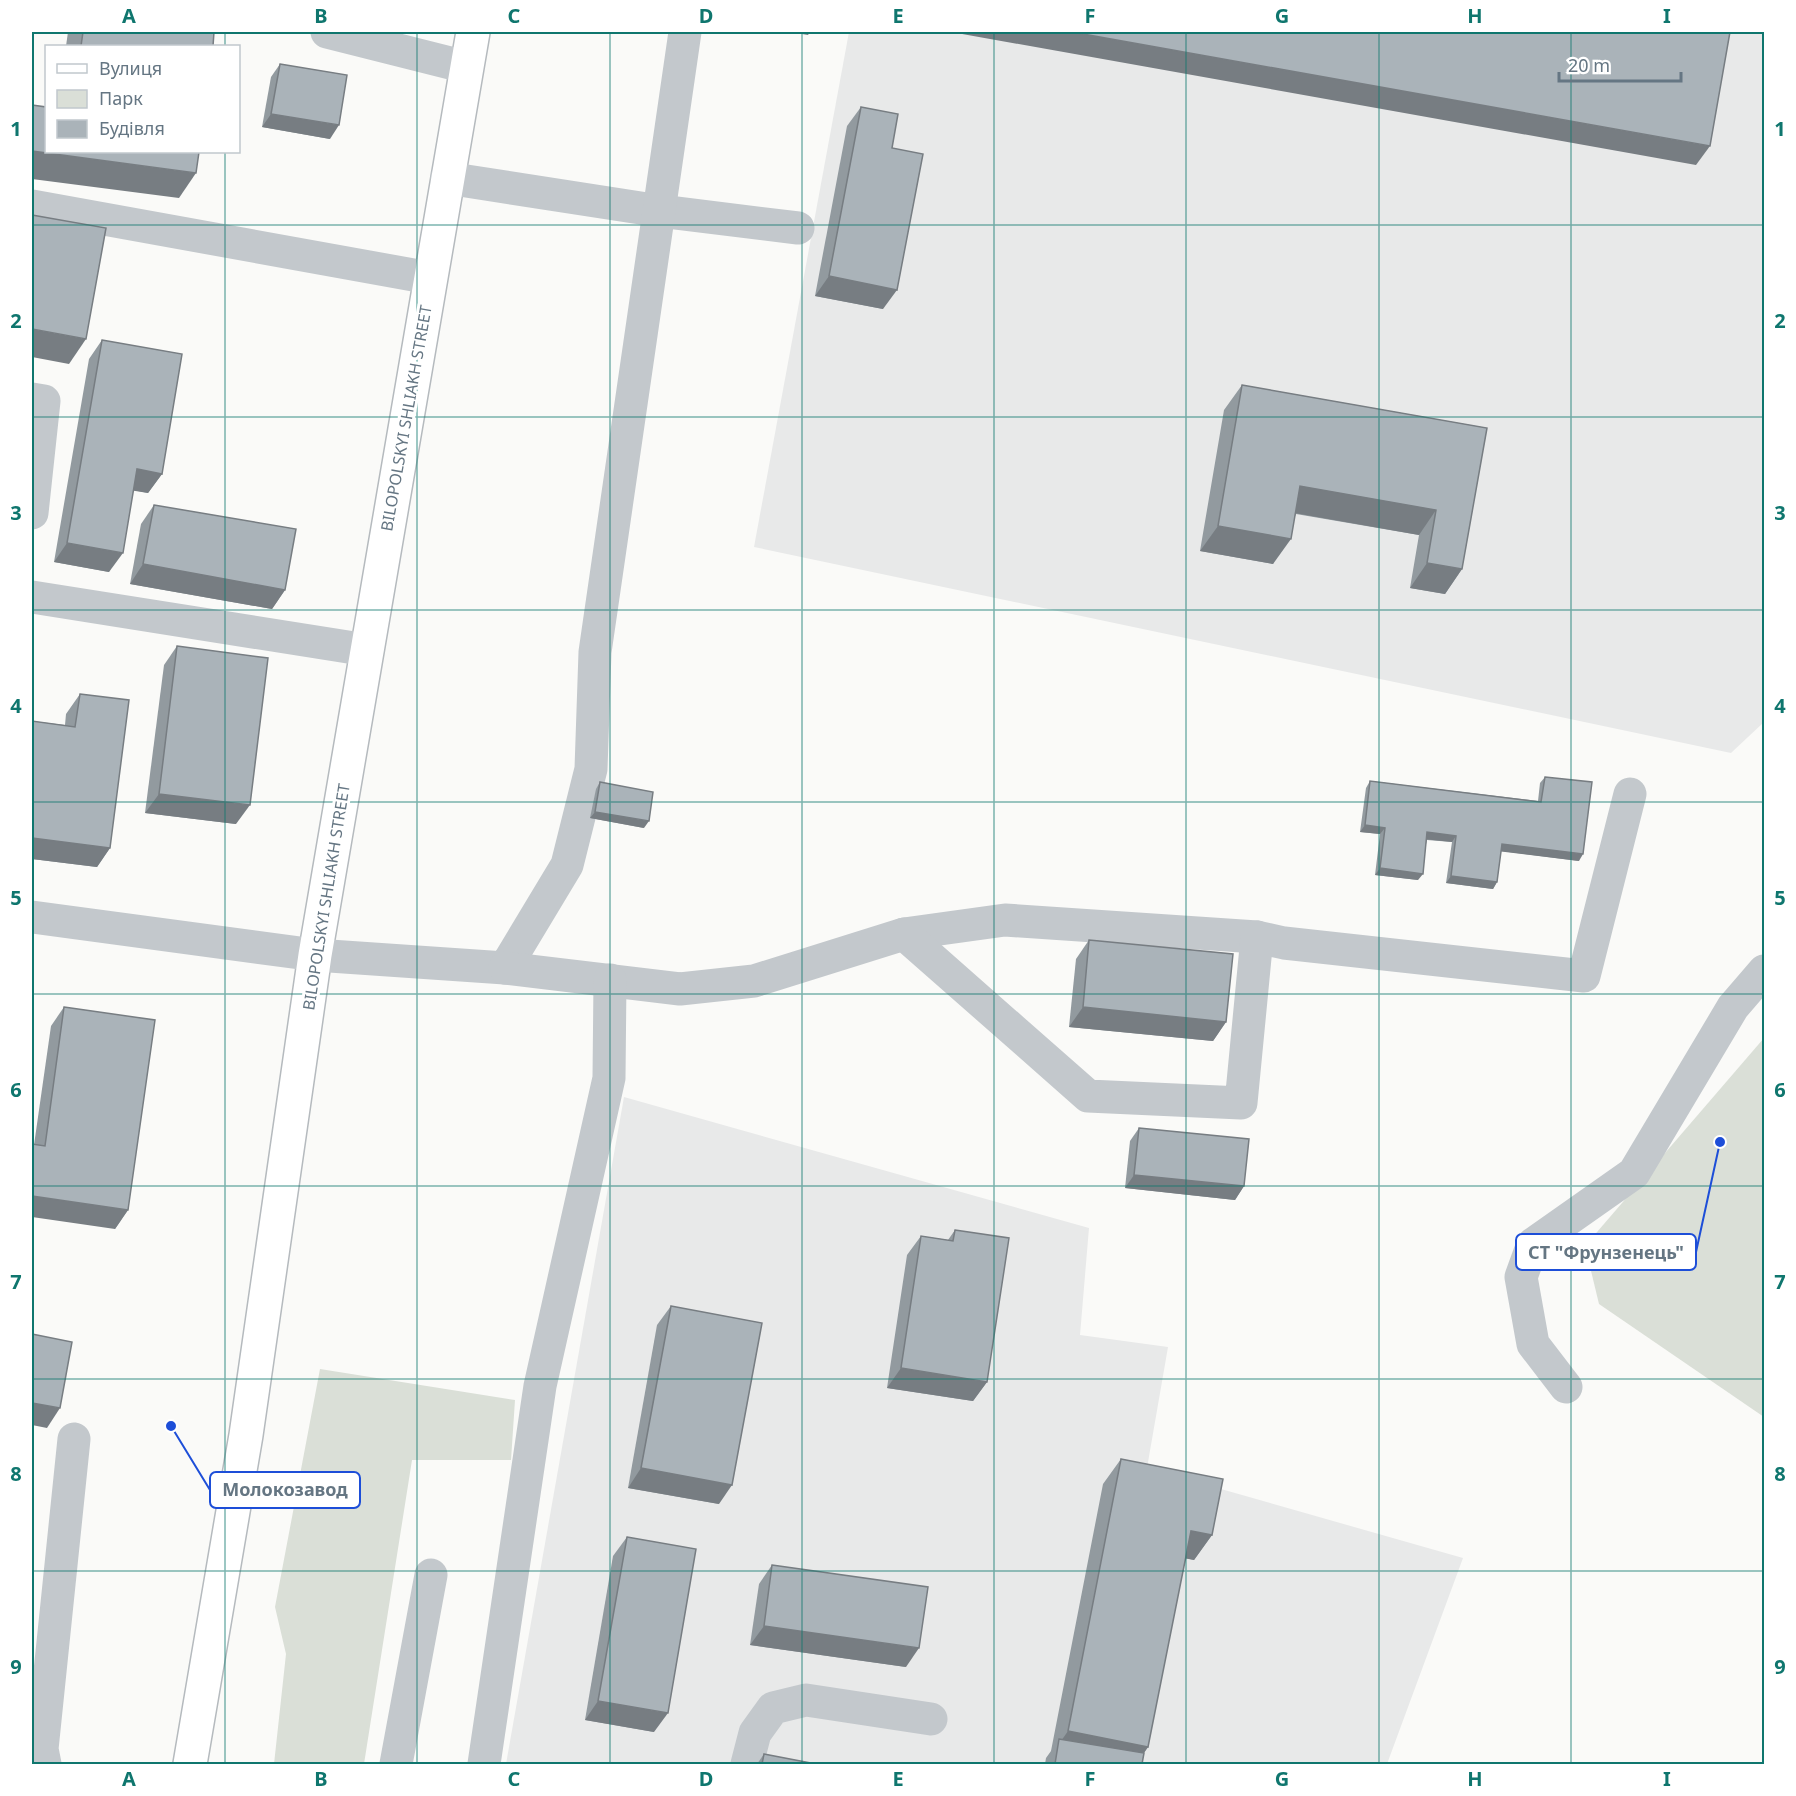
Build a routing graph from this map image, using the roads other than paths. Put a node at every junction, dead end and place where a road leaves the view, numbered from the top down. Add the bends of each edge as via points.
1 (327, 32) edge
2 (473, 32) edge
3 (685, 32) edge
4 (466, 67) junction
5 (447, 178) junction
6 (32, 206) edge
7 (660, 211) junction
8 (798, 228) dead end
9 (430, 278) junction
10 (32, 399) edge
11 (32, 513) edge
12 (32, 597) edge
13 (367, 650) junction
14 (1630, 794) dead end
15 (32, 917) edge
16 (904, 934) junction
17 (1257, 937) junction
18 (315, 955) junction
19 (505, 968) junction
20 (1764, 971) edge
21 (610, 980) junction
22 (1566, 1387) dead end
23 (74, 1439) dead end
24 (431, 1575) dead end
25 (931, 1719) dead end
26 (45, 1764) edge
27 (190, 1764) edge
28 (396, 1764) edge
29 (484, 1764) edge
30 (747, 1764) edge

1 - 4 lane
2 - 4 main road, BILOPOLSKYI SHLIAKH STREET
3 - 7 lane
4 - 5 main road, BILOPOLSKYI SHLIAKH STREET
5 - 7 lane
5 - 9 main road, BILOPOLSKYI SHLIAKH STREET
6 - 9 lane
7 - 8 lane
7 - 19 lane via 595,652 591,769 567,865
9 - 13 main road, BILOPOLSKYI SHLIAKH STREET
10 - 11 lane via 44,401
12 - 13 lane
13 - 18 main road, BILOPOLSKYI SHLIAKH STREET
14 - 17 lane via 1584,976
15 - 18 lane
16 - 17 lane via 1005,920
16 - 17 lane via 1088,1096 1241,1103
16 - 21 lane via 754,981 680,988
18 - 19 lane
18 - 27 main road, BILOPOLSKYI SHLIAKH STREET via 246,1435
19 - 21 lane
20 - 22 lane via 1733,1007 1634,1173 1533,1244 1521,1276 1533,1344
21 - 29 lane via 609,1078 540,1386
23 - 26 lane via 42,1749
24 - 28 lane
25 - 30 lane via 806,1700 773,1708 755,1733

